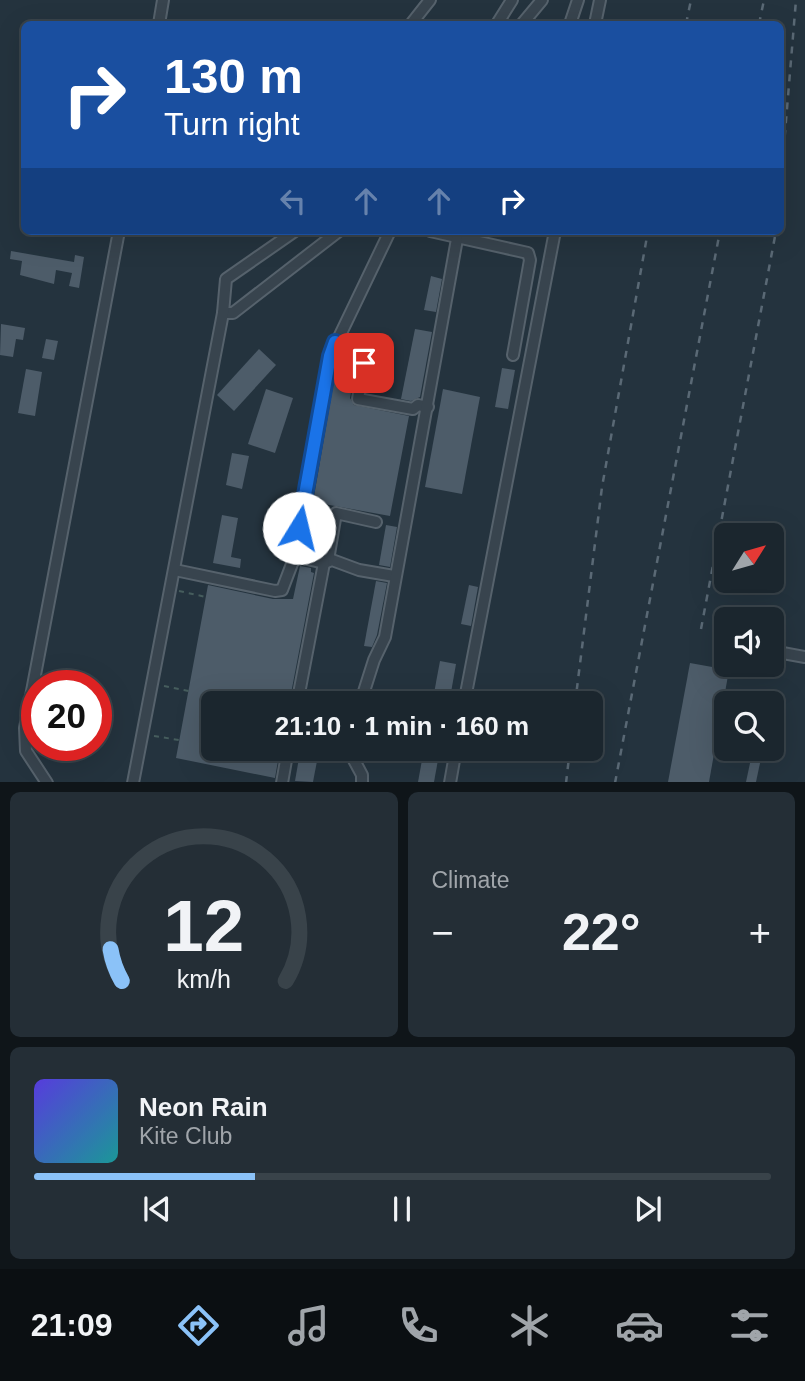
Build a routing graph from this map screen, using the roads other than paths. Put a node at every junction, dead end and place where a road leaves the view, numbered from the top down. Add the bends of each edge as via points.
1 (163, 0) edge
2 (430, 0) edge
3 (512, 0) edge
4 (525, 0) edge
5 (578, 0) edge
6 (600, 0) edge
7 (538, 4) edge
8 (160, 21) edge
9 (413, 21) edge
10 (499, 21) edge
11 (524, 21) edge
12 (571, 21) edge
13 (596, 21) edge
14 (119, 235) edge
15 (289, 235) edge
16 (334, 235) edge
17 (388, 235) edge
18 (444, 235) edge
19 (554, 235) edge
20 (457, 239) junction
21 (223, 313) junction
22 (335, 342) junction
23 (513, 355) dead end
24 (428, 407) junction
25 (376, 522) dead end
26 (295, 556) junction
27 (326, 561) junction
28 (175, 570) junction
29 (394, 576) junction
30 (784, 654) edge
31 (805, 657) edge
32 (300, 691) edge
33 (364, 691) edge
34 (467, 691) edge
35 (286, 761) edge
36 (354, 761) edge
37 (454, 761) edge
38 (47, 782) edge
39 (133, 782) edge
40 (282, 782) edge
41 (362, 782) edge
42 (450, 782) edge

1 - 8 lane
2 - 9 lane
3 - 10 lane
4 - 7 lane
5 - 12 lane
6 - 13 lane
7 - 11 lane
14 - 38 lane via 25,728 26,751
15 - 21 lane via 226,279
16 - 21 lane via 233,313
17 - 22 lane
18 - 20 lane
19 - 34 lane
20 - 23 lane via 528,253
20 - 24 lane
21 - 28 lane
22 - 24 lane via 346,350 348,362 364,363 358,399 413,409
22 - 26 lane
24 - 29 lane
25 - 27 lane via 336,513
26 - 27 lane
26 - 28 lane via 282,590 275,591
27 - 29 lane
27 - 32 lane
28 - 39 lane
29 - 33 lane via 385,637
30 - 31 lane
35 - 40 lane
36 - 41 lane
37 - 42 lane

